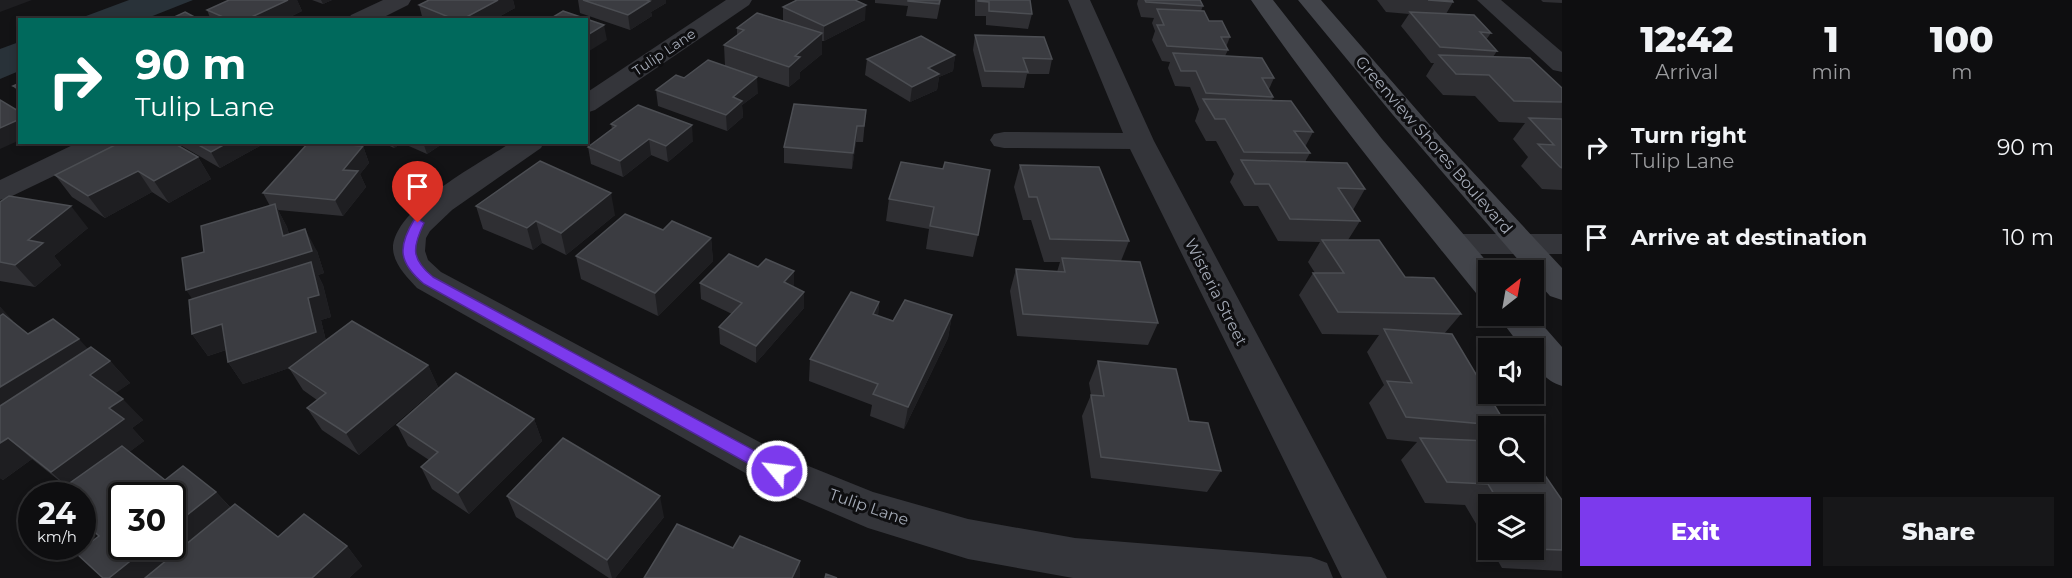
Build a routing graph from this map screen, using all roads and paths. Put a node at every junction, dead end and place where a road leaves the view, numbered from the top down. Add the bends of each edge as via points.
1 (400, 0) edge
2 (741, 0) edge
3 (1079, 0) edge
4 (1262, 0) edge
5 (1309, 0) edge
6 (1488, 0) edge
7 (363, 18) edge
8 (1562, 65) edge
9 (588, 104) edge
10 (1004, 140) dead end
11 (1140, 141) junction
12 (98, 144) edge
13 (528, 144) edge
14 (0, 191) edge
15 (1453, 244) junction
16 (1521, 244) junction
17 (1562, 244) edge
18 (1478, 273) edge
19 (1562, 288) edge
20 (1523, 326) edge
21 (1562, 372) edge
22 (1311, 578) edge
23 (1365, 578) edge

1 - 7 street
2 - 9 street, Tulip Lane
3 - 11 street, Wisteria Street
4 - 15 street via 1317,76
5 - 16 street, Greenview Shores Boulevard via 1371,76
6 - 8 street
10 - 11 street
11 - 23 street, Wisteria Street
12 - 14 street
13 - 22 street, Tulip Lane via 418,223 410,239 409,255 415,270 777,471 868,509 968,538 1075,558
15 - 16 street
15 - 18 street
16 - 17 street
16 - 19 street, Greenview Shores Boulevard
20 - 21 street

